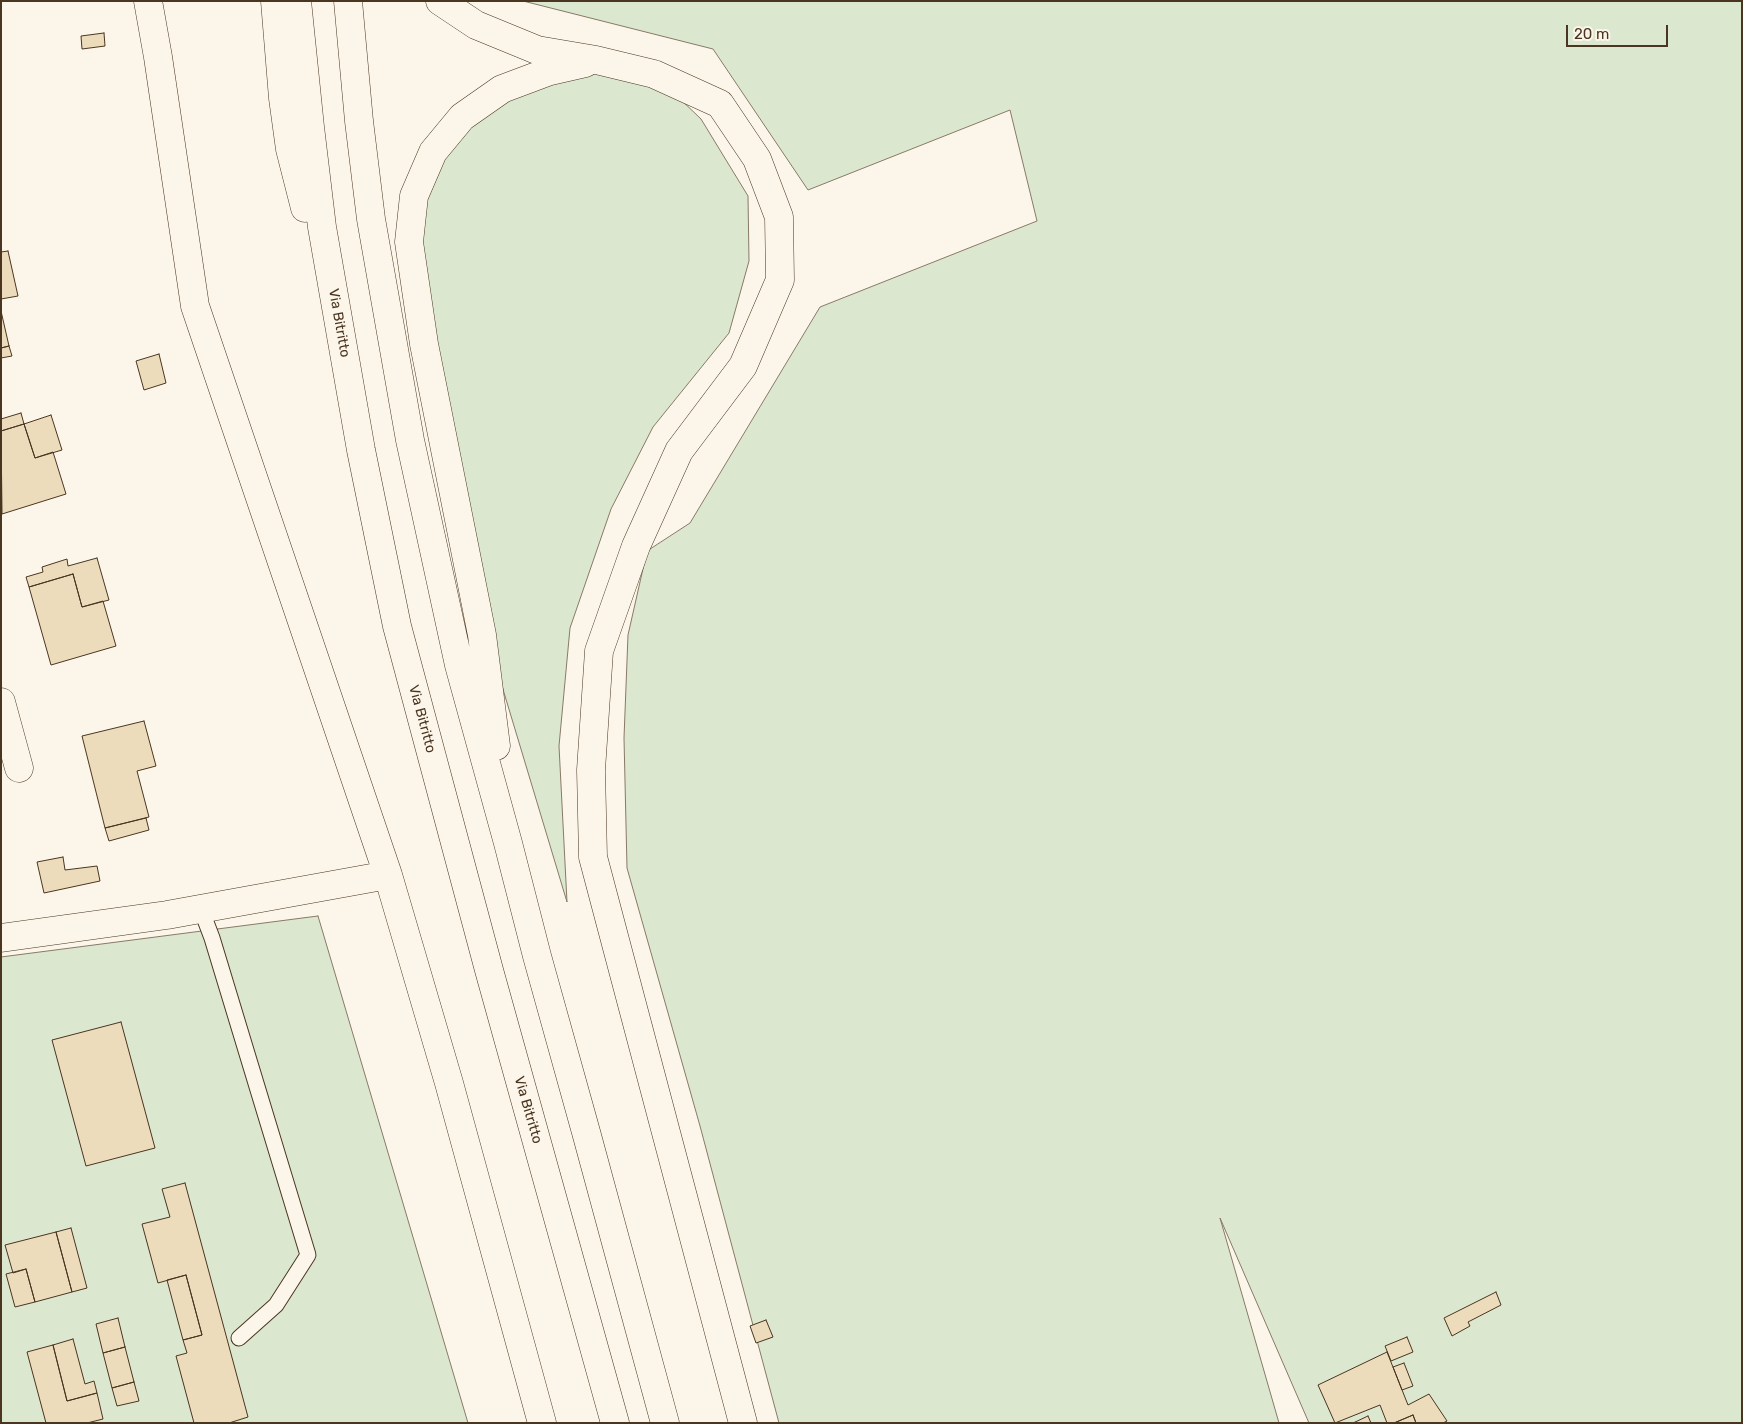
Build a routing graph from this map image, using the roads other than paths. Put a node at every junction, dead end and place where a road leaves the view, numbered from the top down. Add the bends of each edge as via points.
1 (275, 1) edge
2 (297, 1) edge
3 (348, 1) edge
4 (440, 1) edge
5 (147, 2) edge
6 (596, 60) junction
7 (338, 319) junction
8 (1, 702) edge
9 (19, 768) dead end
10 (508, 843) junction
11 (388, 875) junction
12 (201, 909) junction
13 (1, 938) edge
14 (238, 1338) dead end
15 (542, 1423) edge
16 (615, 1423) edge
17 (665, 1423) edge
18 (743, 1423) edge

1 - 7 main road via 290,149 316,251
2 - 7 main road, Via Bitritto via 322,227
3 - 10 main road via 372,219 410,440 459,665
4 - 6 main road via 476,25 537,50
5 - 11 main road via 160,66 195,306
6 - 10 main road via 550,71 502,89 462,117 433,152 414,196 409,242 424,344 482,635
6 - 18 main road via 654,74 720,104 757,159 779,217 780,280 743,366 679,451 636,546 599,651 591,770 593,856
7 - 16 main road, Via Bitritto via 397,626
8 - 9 main road
10 - 17 main road
11 - 12 main road
11 - 15 main road
12 - 13 main road
12 - 14 lane via 308,1255 276,1305

